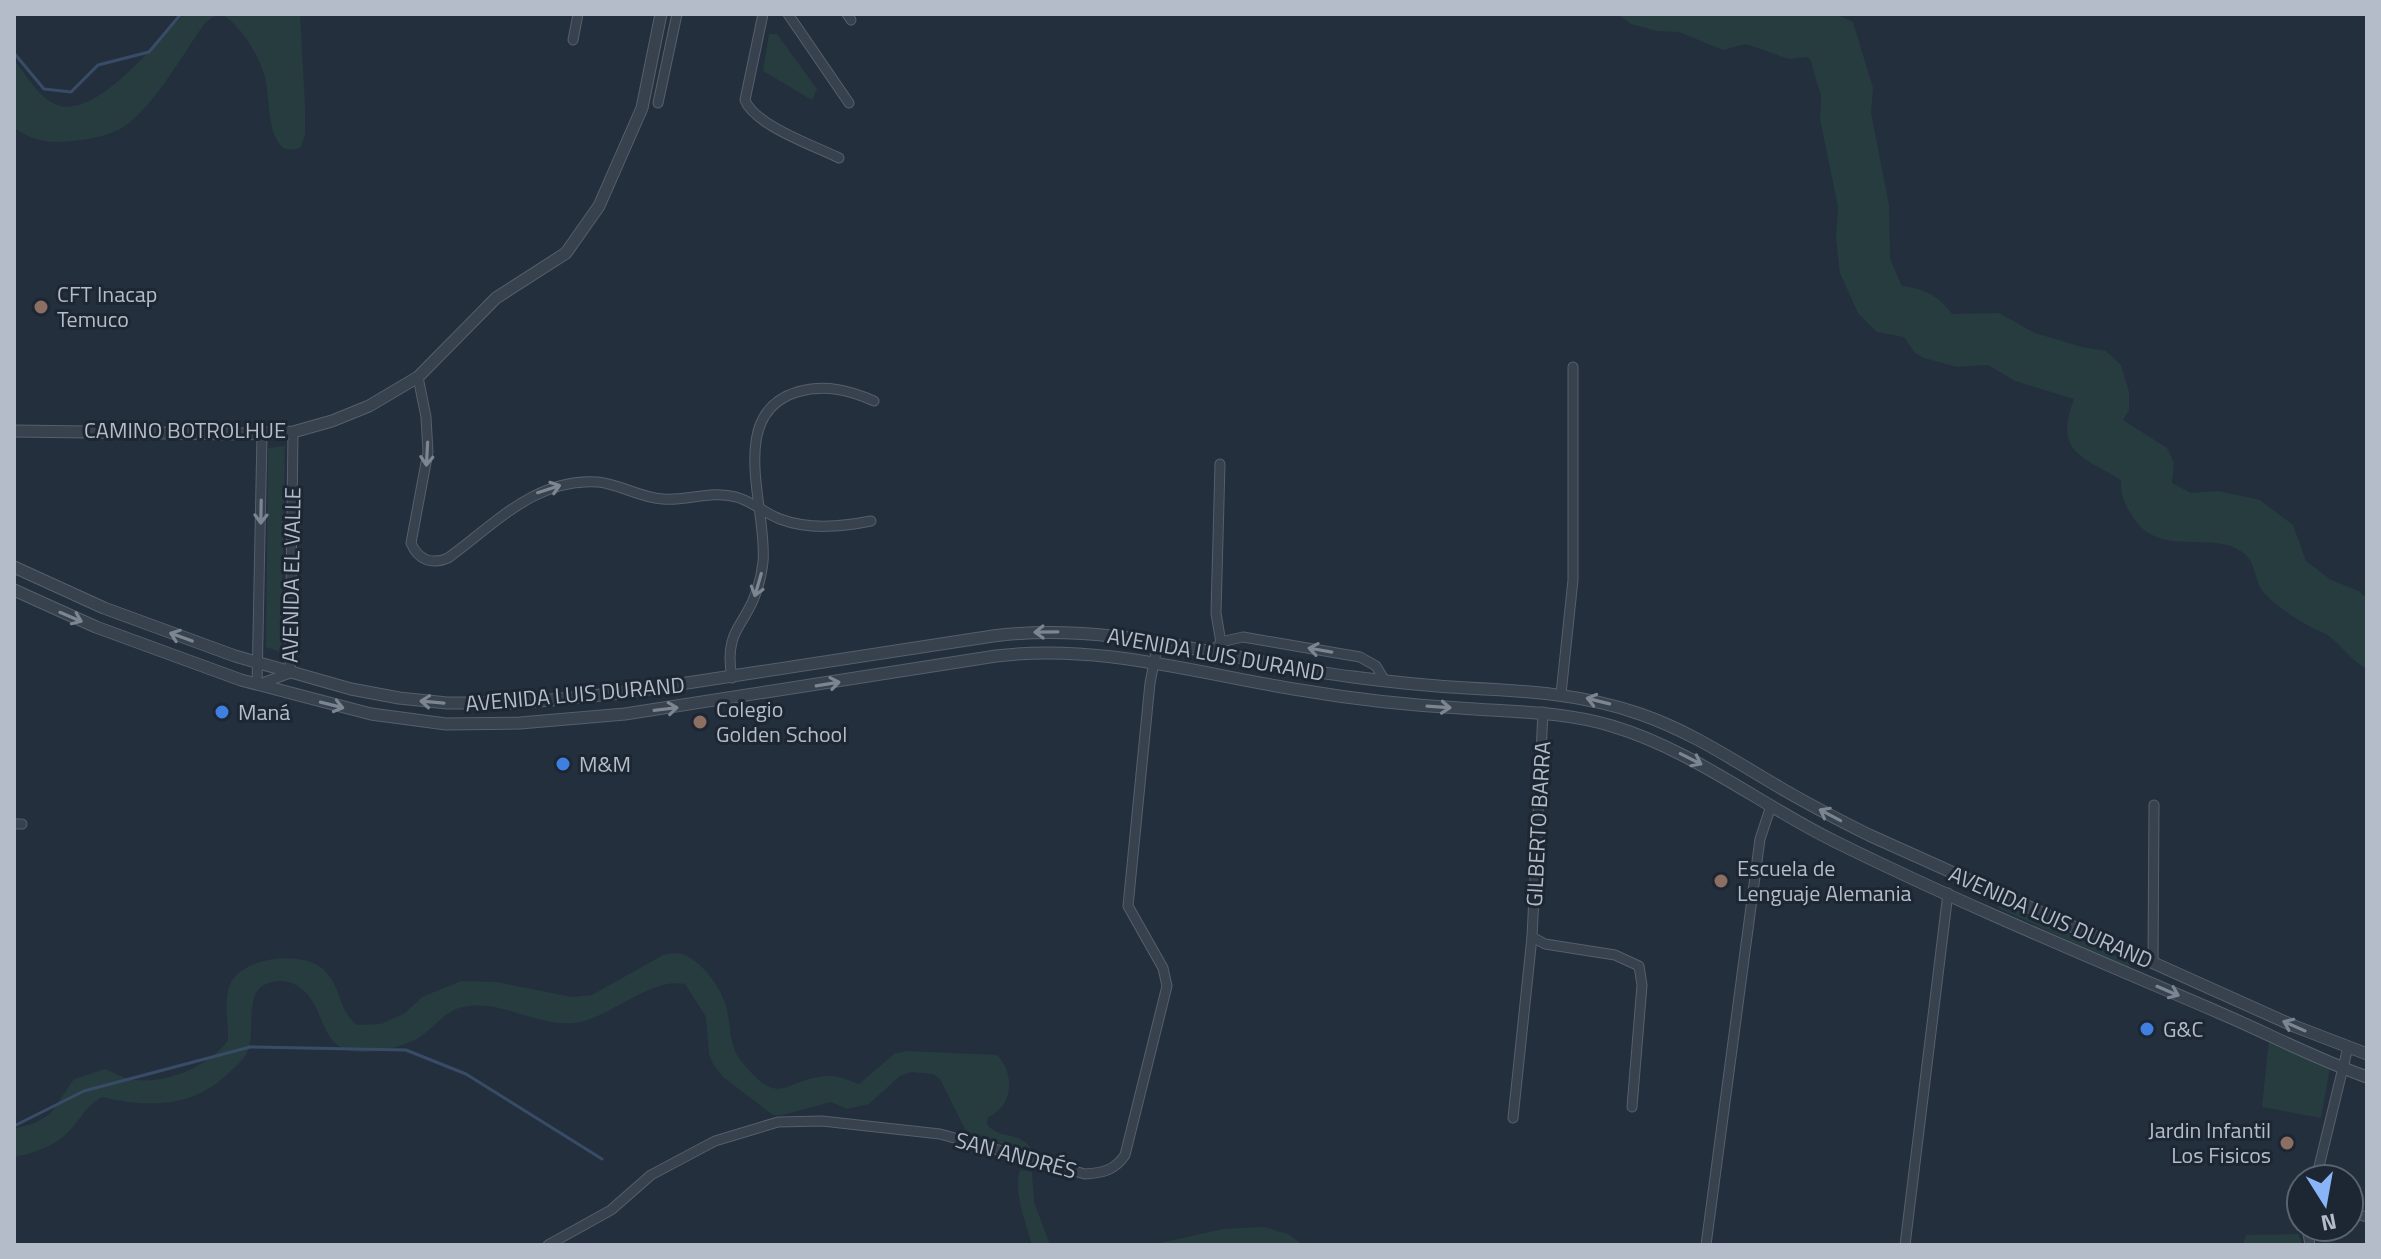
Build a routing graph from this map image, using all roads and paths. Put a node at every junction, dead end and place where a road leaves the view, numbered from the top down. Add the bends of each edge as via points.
1 (578, 14) edge
2 (661, 14) edge
3 (677, 14) edge
4 (763, 14) edge
5 (788, 14) edge
6 (573, 40) dead end
7 (658, 103) dead end
8 (849, 103) dead end
9 (839, 158) dead end
10 (1573, 367) dead end
11 (418, 377) junction
12 (874, 401) dead end
13 (14, 431) edge
14 (293, 432) junction
15 (262, 434) junction
16 (1220, 464) dead end
17 (758, 508) junction
18 (871, 521) dead end
19 (14, 567) edge
20 (14, 590) edge
21 (1158, 642) junction
22 (1221, 643) junction
23 (1209, 652) junction
24 (1154, 662) junction
25 (258, 663) junction
26 (290, 673) junction
27 (1222, 676) junction
28 (732, 678) junction
29 (1385, 681) junction
30 (257, 685) junction
31 (1561, 694) junction
32 (1362, 699) junction
33 (1543, 712) junction
34 (2154, 805) dead end
35 (1771, 806) junction
36 (1948, 893) junction
37 (1532, 937) junction
38 (2153, 962) junction
39 (2348, 1047) junction
40 (2367, 1054) edge
41 (2342, 1068) junction
42 (2367, 1077) edge
43 (1632, 1107) dead end
44 (1513, 1118) dead end
45 (2320, 1163) edge
46 (548, 1245) edge
47 (1706, 1245) edge
48 (1905, 1245) edge

1 - 6 street
2 - 11 street, CAMINO BOTROLHUE via 642,108 599,206 566,253 496,298
3 - 7 street
4 - 9 street via 747,106 758,118
5 - 8 street
10 - 31 street via 1573,580
11 - 14 street, CAMINO BOTROLHUE via 369,406
11 -> 17 street via 428,452 411,543 425,560 448,558 525,499 576,482 609,483 662,499 728,495
12 - 17 street via 826,388 802,390 773,404 758,433
13 - 15 street, CAMINO BOTROLHUE
14 - 15 street, CAMINO BOTROLHUE
14 - 26 street, AVENIDA EL VALLE
15 -> 25 street, AVENIDA EL VALLE
16 - 22 street via 1216,613
17 - 18 street via 810,526
17 -> 28 street via 761,572 731,642
25 -> 19 street, AVENIDA LUIS DURAND via 104,608
20 -> 30 street, AVENIDA LUIS DURAND via 96,627
21 - 23 street, AVENIDA LUIS DURAND
21 - 24 street, SAN ANDRÉS
21 -> 28 street, AVENIDA LUIS DURAND via 1073,632 1014,633
22 - 23 street
29 -> 22 street via 1376,666 1360,657 1251,638
23 - 27 street via 1210,668
23 - 29 street, AVENIDA LUIS DURAND
24 - 27 street, AVENIDA LUIS DURAND
30 -> 24 street, AVENIDA LUIS DURAND via 371,714 495,725 689,706 1016,654 1072,652
24 - 46 street, SAN ANDRÉS via 1128,906 1163,968 1167,986 1120,1163 1085,1174 940,1134 822,1121 778,1122 715,1141 651,1175 611,1210
25 - 26 street, AVENIDA LUIS DURAND
25 - 30 street, AVENIDA EL VALLE
28 -> 26 street, AVENIDA LUIS DURAND via 583,697 471,704 399,698
26 - 30 street, AVENIDA EL VALLE
27 - 32 street, AVENIDA LUIS DURAND
29 - 31 street, AVENIDA LUIS DURAND
29 - 32 street via 1378,693
38 -> 31 street, AVENIDA LUIS DURAND via 1869,835 1672,726 1618,706
32 -> 33 street, AVENIDA LUIS DURAND
33 -> 35 street, AVENIDA LUIS DURAND via 1612,726 1663,745
33 - 37 street, GILBERTO BARRA
34 - 38 street
35 - 36 street, AVENIDA LUIS DURAND via 1829,839
35 - 47 street via 1760,839
36 -> 41 street, AVENIDA LUIS DURAND
36 - 48 street
37 - 43 street, GILBERTO BARRA via 1545,944 1615,955 1639,966
37 - 44 street, GILBERTO BARRA
39 -> 38 street, AVENIDA LUIS DURAND
39 - 40 street, AVENIDA LUIS DURAND
39 - 41 street
41 - 42 street, AVENIDA LUIS DURAND
41 - 45 street

